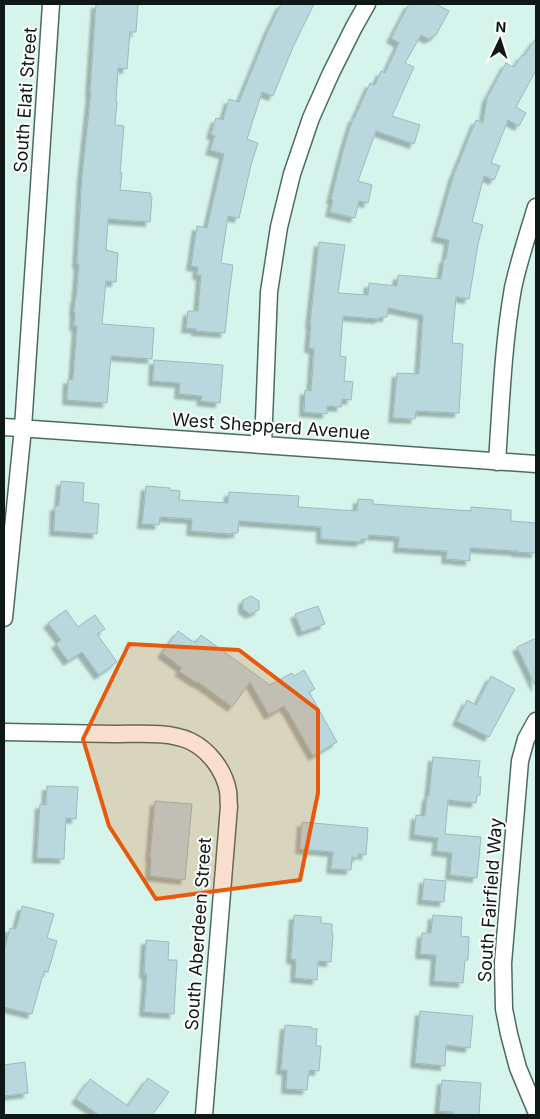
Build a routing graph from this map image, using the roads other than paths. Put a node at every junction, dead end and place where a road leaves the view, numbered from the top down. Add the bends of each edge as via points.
1 (51, 4) edge
2 (368, 4) edge
3 (536, 207) edge
4 (4, 427) edge
5 (23, 428) junction
6 (264, 445) junction
7 (497, 462) junction
8 (536, 464) edge
9 (4, 618) edge
10 (536, 721) edge
11 (4, 732) edge
12 (536, 1111) edge
13 (204, 1115) edge

1 - 5 street, South Elati Street
2 - 6 street via 330,73 311,118 279,227 269,292
3 - 7 street via 514,286 505,345
4 - 5 street, West Shepperd Avenue
5 - 6 street, West Shepperd Avenue
5 - 9 street, South Elati Street
6 - 7 street, West Shepperd Avenue
7 - 8 street, West Shepperd Avenue
10 - 12 street, South Fairfield Way via 520,761 503,963 504,1010 509,1034 518,1068
11 - 13 street, South Aberdeen Street via 178,737 202,749 213,759 224,778 229,806

